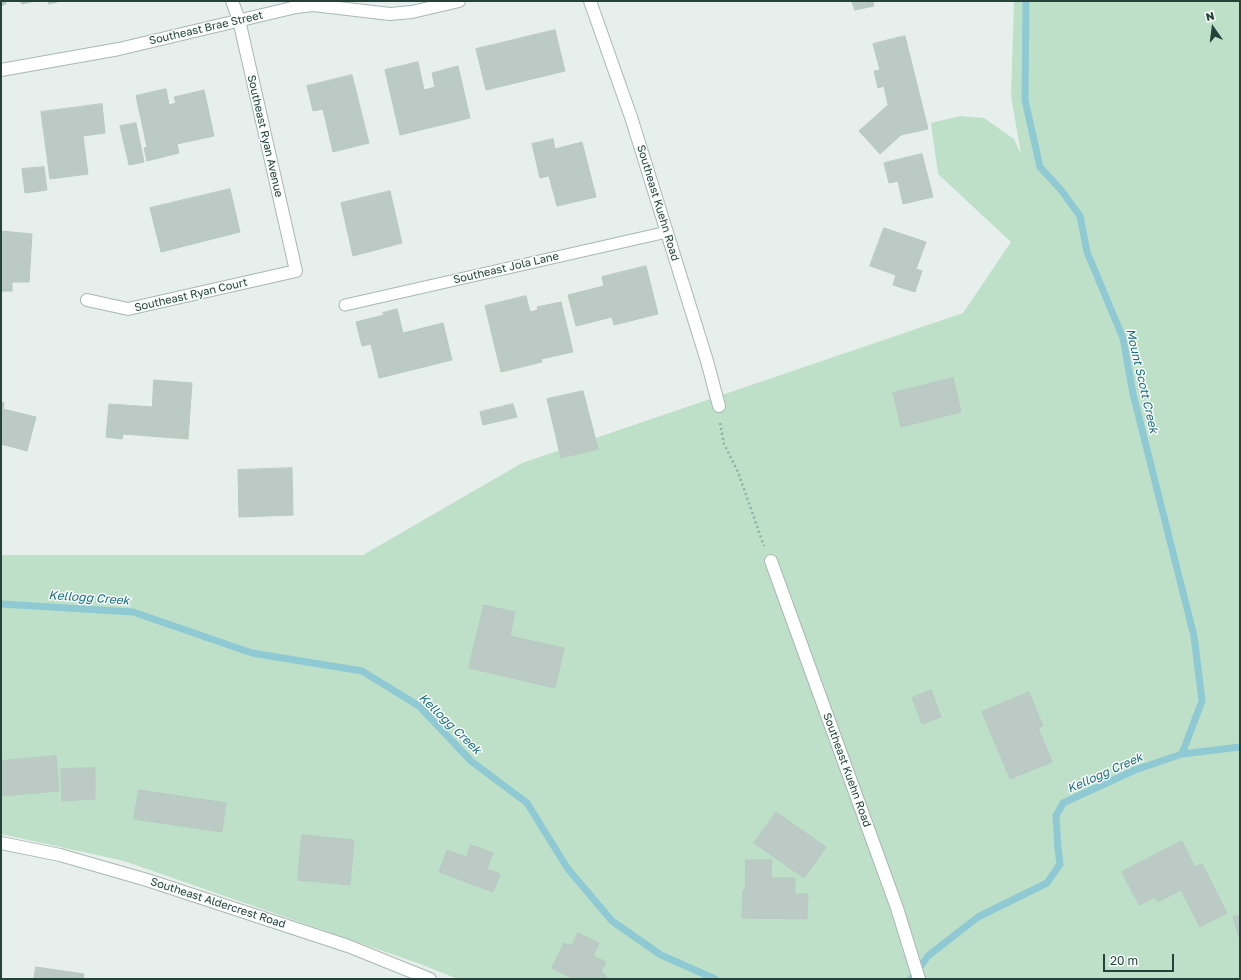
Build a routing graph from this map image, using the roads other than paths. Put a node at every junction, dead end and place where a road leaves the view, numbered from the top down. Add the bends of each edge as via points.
1 (232, 1) edge
2 (459, 1) edge
3 (590, 1) edge
4 (239, 20) junction
5 (1, 70) edge
6 (667, 232) junction
7 (296, 271) joint
8 (87, 300) dead end
9 (345, 305) dead end
10 (719, 406) road end
11 (771, 561) road end
12 (1, 843) edge
13 (430, 979) edge
14 (919, 979) edge

1 - 4 street, Southeast Ryan Avenue
2 - 4 street, Southeast Brae Street via 412,12 390,14 313,5
3 - 6 street, Southeast Kuehn Road via 631,117
4 - 5 street, Southeast Brae Street via 119,49
4 - 7 street, Southeast Ryan Avenue
6 - 9 lane, Southeast Jola Lane
6 - 10 street, Southeast Kuehn Road
7 - 8 street, Southeast Ryan Court via 128,309
11 - 14 street, Southeast Kuehn Road via 897,908
12 - 13 street, Southeast Aldercrest Road via 60,855 147,880 348,946

